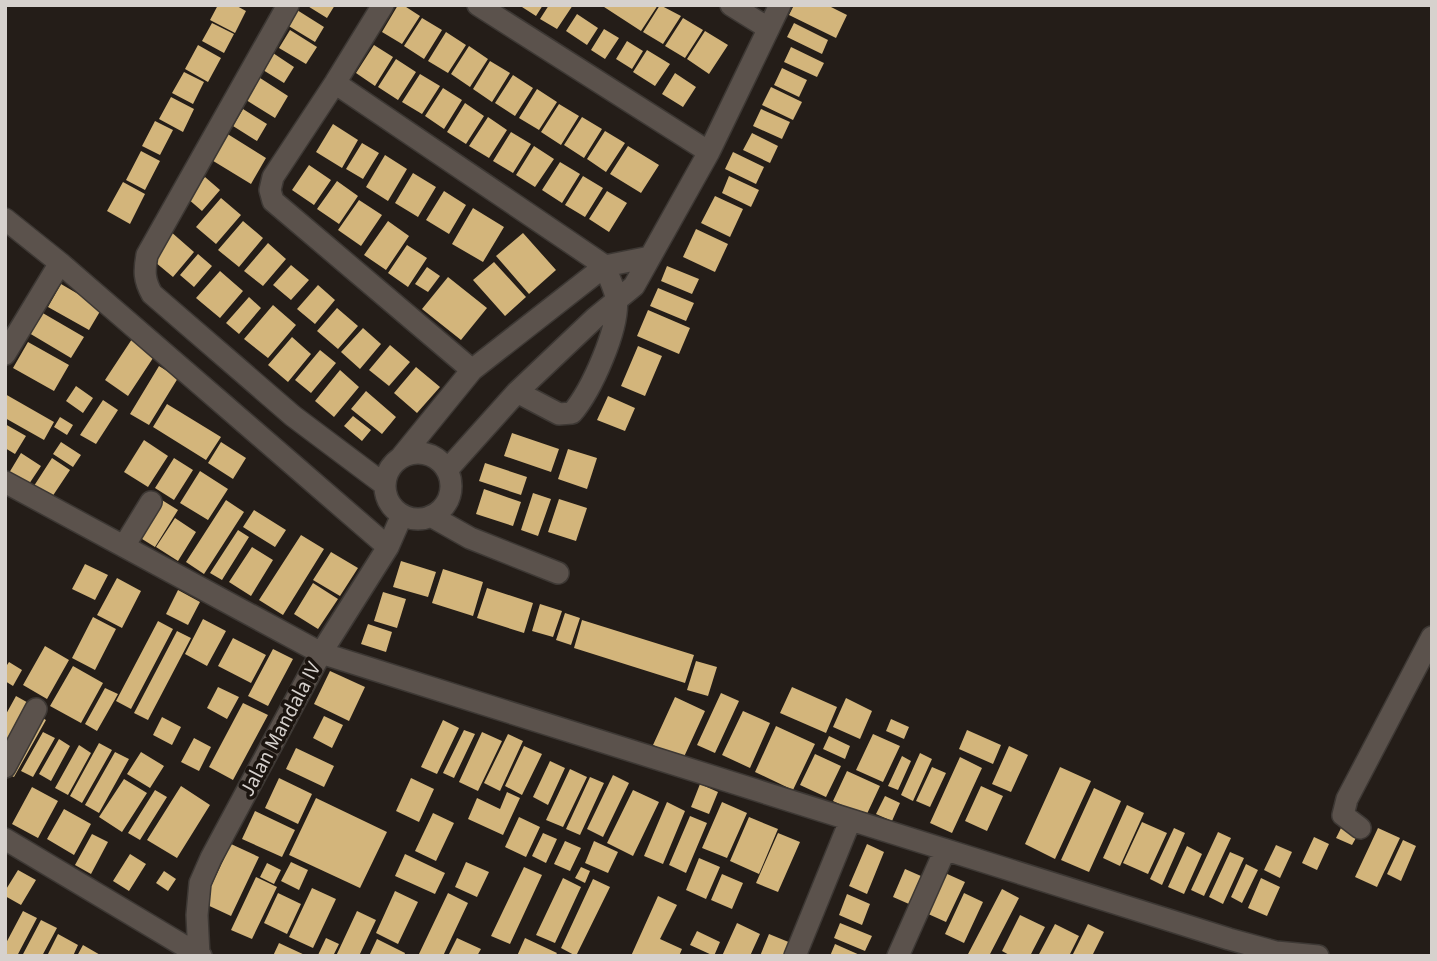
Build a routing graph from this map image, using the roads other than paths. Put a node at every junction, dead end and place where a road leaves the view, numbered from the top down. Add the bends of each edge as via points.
1 (288, 5) edge
2 (383, 5) edge
3 (478, 5) edge
4 (731, 5) edge
5 (780, 5) edge
6 (768, 29) junction
7 (335, 83) junction
8 (709, 152) junction
9 (5, 219) edge
10 (650, 257) junction
11 (60, 264) junction
12 (605, 266) junction
13 (616, 299) junction
14 (5, 354) edge
15 (472, 370) junction
16 (517, 391) junction
17 (402, 456) junction
18 (447, 470) junction
19 (5, 482) edge
20 (385, 485) junction
21 (151, 502) dead end
22 (402, 515) junction
23 (431, 516) junction
24 (124, 545) junction
25 (388, 547) junction
26 (558, 573) dead end
27 (1430, 646) edge
28 (321, 653) junction
29 (36, 709) dead end
30 (5, 767) edge
31 (850, 821) junction
32 (1360, 828) dead end
33 (5, 839) edge
34 (945, 850) junction
35 (200, 956) edge
36 (795, 956) edge
37 (898, 956) edge
38 (1318, 956) edge

1 - 20 street via 147,255 144,271 152,294 293,416
2 - 7 street
3 - 8 street
4 - 6 street
5 - 6 street
6 - 8 street
7 - 12 street
7 - 15 street via 273,177 273,201
8 - 10 street
9 - 11 street
10 - 12 street
10 - 13 street via 634,286
11 - 14 street
11 - 25 street
12 - 13 street
12 - 15 street
13 - 16 street
13 - 16 street via 610,346 572,413 559,414
15 - 17 street
16 - 18 street
17 - 18 street via 427,454
17 - 20 street via 392,464
18 - 23 street via 449,497
19 - 24 street
20 - 22 street via 393,508
21 - 24 street
22 - 23 street
22 - 25 street, Jalan Mandala IV
23 - 26 street via 470,538
24 - 28 street
25 - 28 street, Jalan Mandala IV
27 - 32 street via 1347,799 1343,814
28 - 31 street
28 - 35 street, Jalan Mandala IV via 200,883
29 - 30 street
31 - 34 street
31 - 36 street
33 - 35 street
34 - 37 street
34 - 38 street via 1229,939 1276,952

